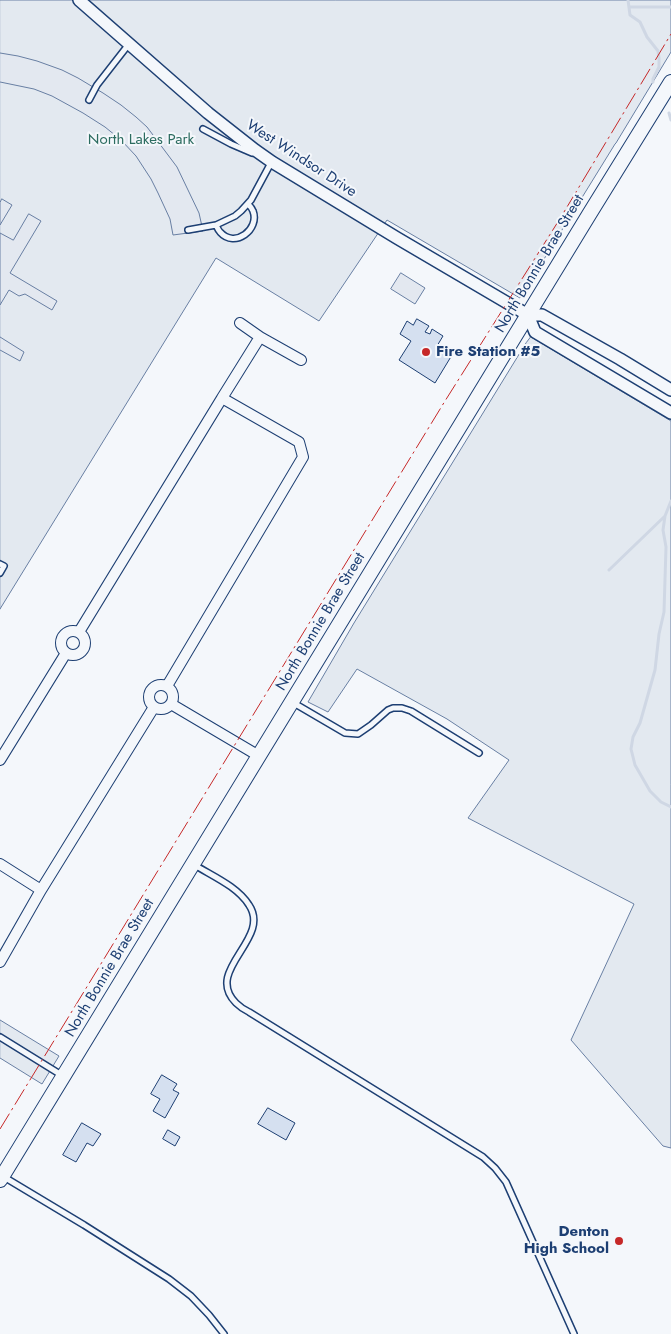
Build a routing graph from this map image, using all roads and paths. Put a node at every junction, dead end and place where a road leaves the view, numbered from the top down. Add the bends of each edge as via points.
1 (79, 0) edge
2 (130, 44) junction
3 (671, 82) edge
4 (89, 100) dead end
5 (203, 129) dead end
6 (272, 162) junction
7 (248, 204) junction
8 (216, 225) junction
9 (188, 230) dead end
10 (528, 315) junction
11 (240, 323) dead end
12 (260, 337) junction
13 (301, 360) dead end
14 (671, 390) edge
15 (222, 398) junction
16 (671, 413) edge
17 (0, 564) edge
18 (0, 573) edge
19 (79, 632) junction
20 (66, 653) junction
21 (167, 686) junction
22 (292, 702) junction
23 (171, 704) junction
24 (154, 707) junction
25 (479, 753) dead end
26 (259, 756) junction
27 (0, 760) edge
28 (0, 864) edge
29 (193, 864) junction
30 (41, 890) junction
31 (0, 962) edge
32 (0, 1037) edge
33 (64, 1077) junction
34 (1, 1178) edge
35 (224, 1334) edge
36 (574, 1334) edge

1 - 2 street, West Windsor Drive
2 - 4 lane
2 - 6 street, West Windsor Drive via 208,113
3 - 10 main road, North Bonnie Brae Street
5 - 6 lane
6 - 7 lane
6 - 10 street, West Windsor Drive
7 - 8 lane via 235,216
7 - 8 lane via 254,216 252,226 239,238 230,238
8 - 9 lane
10 - 14 street, West Windsor Drive via 542,314
10 - 16 street, West Windsor Drive via 535,332
10 - 22 main road, North Bonnie Brae Street
11 - 12 street
12 - 13 street
12 - 15 street
15 - 19 street
15 - 21 street via 299,442 303,457
17 - 18 lane via 4,566
19 - 20 street via 85,641 83,649 74,655
19 - 20 street via 70,630 63,634 60,642
20 - 27 street
21 - 23 street via 172,693
21 - 24 street via 159,685 152,689 149,700
22 - 25 lane via 345,733 358,734 388,710 402,708
22 - 26 main road, North Bonnie Brae Street
23 - 24 street via 164,709
23 - 26 street
24 - 30 street
26 - 29 main road, North Bonnie Brae Street
28 - 30 street
29 - 33 main road, North Bonnie Brae Street
29 - 36 lane via 241,895 251,907 252,933 227,981 229,993 236,1003 483,1157 495,1168 506,1182
30 - 31 street
32 - 33 lane
33 - 34 main road, North Bonnie Brae Street
34 - 35 lane via 169,1279 209,1315

